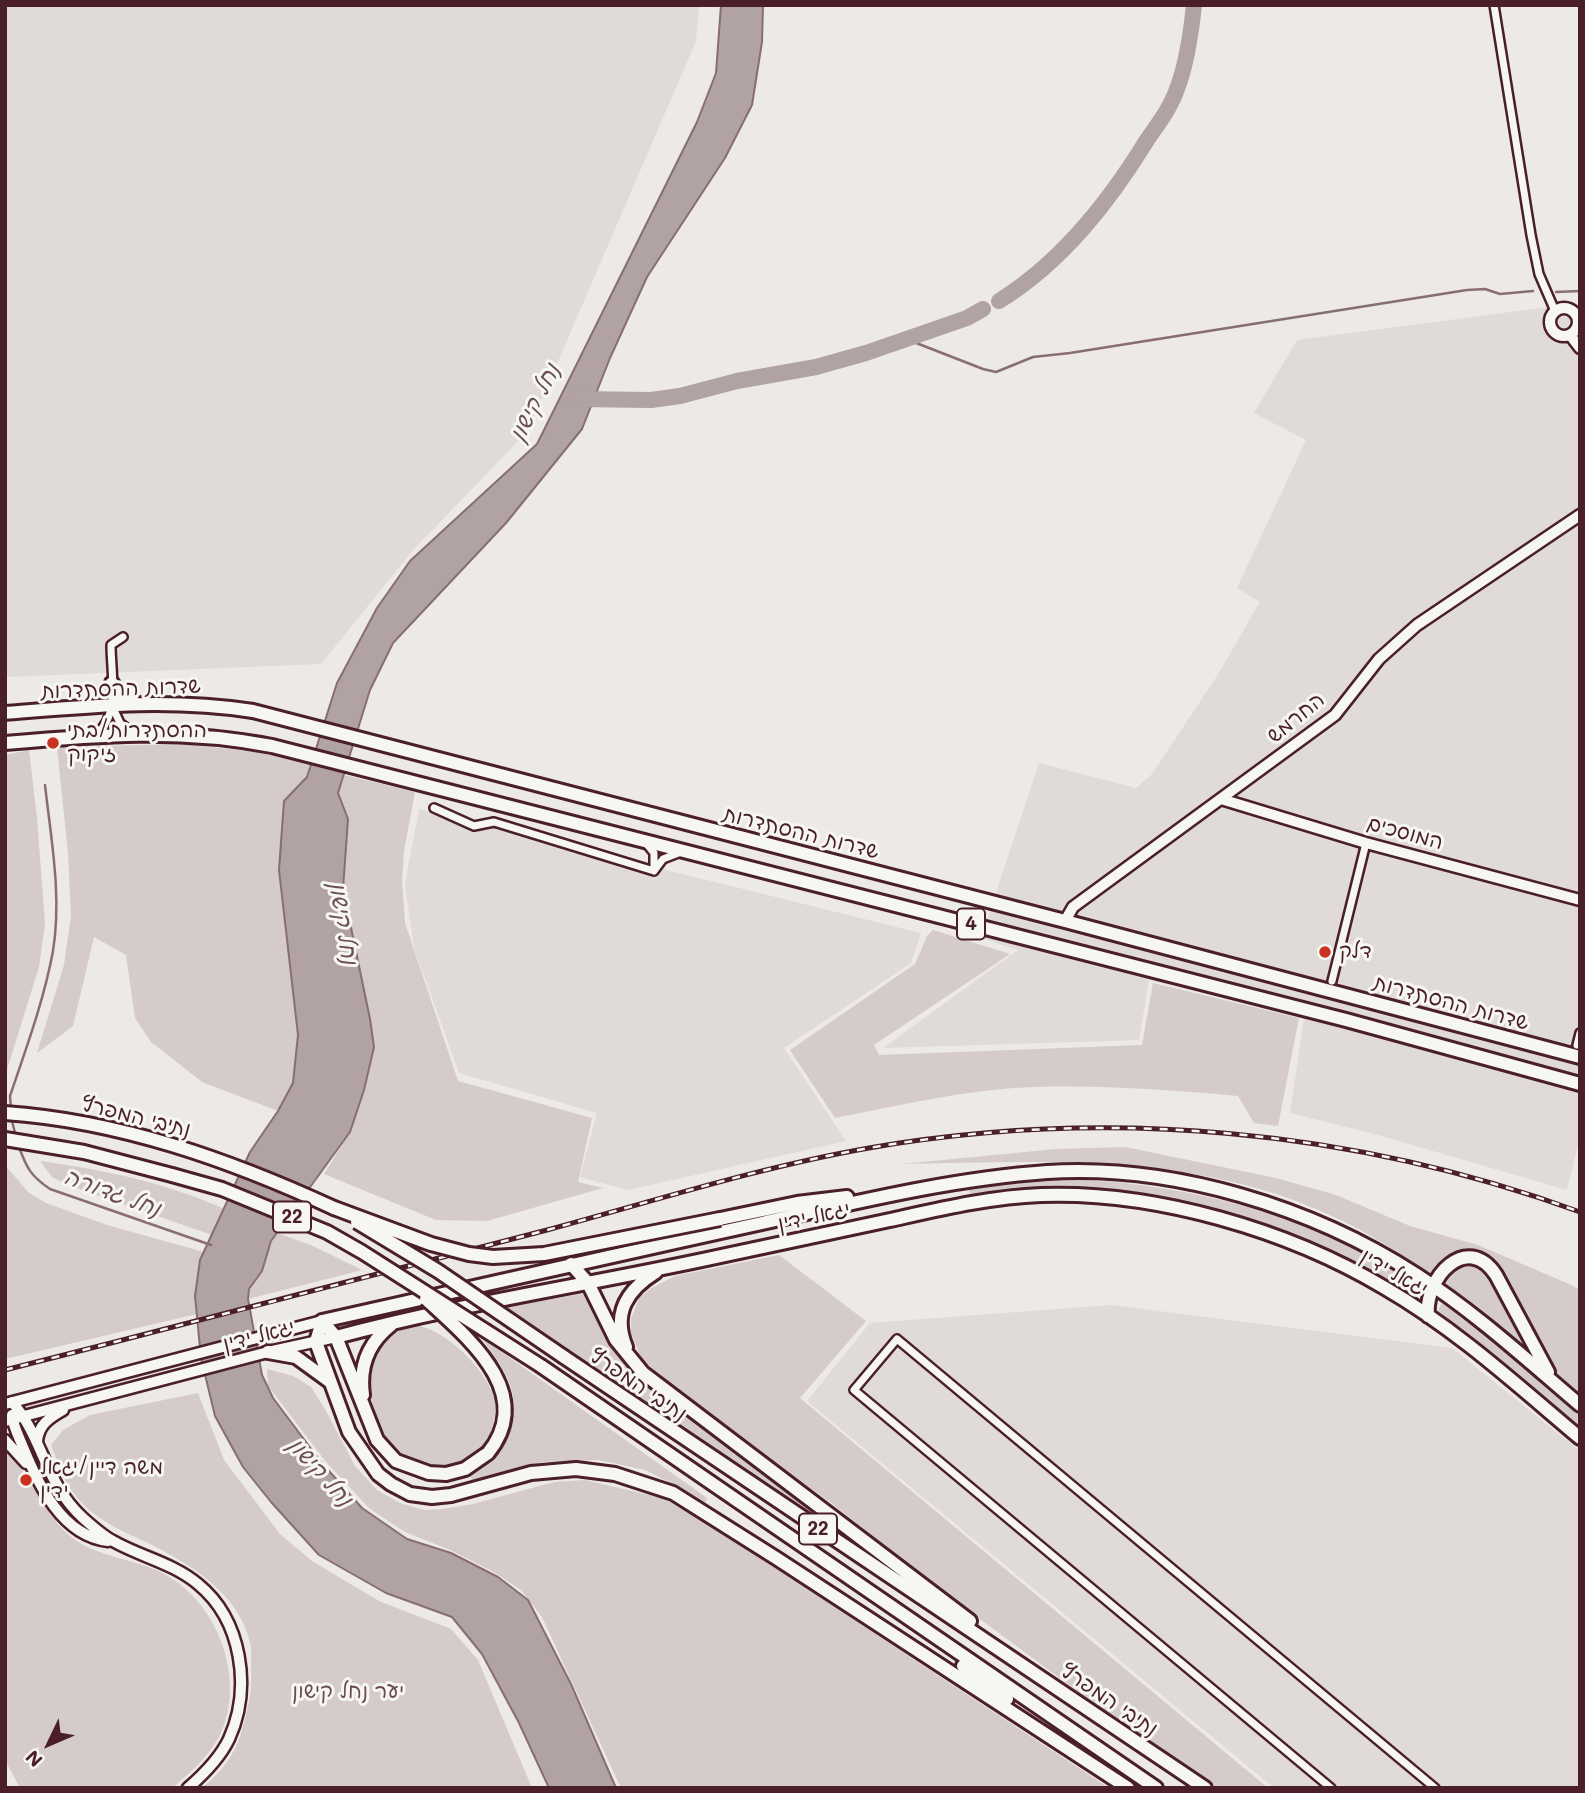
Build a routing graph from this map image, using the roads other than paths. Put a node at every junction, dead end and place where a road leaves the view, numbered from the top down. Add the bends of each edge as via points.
1 (1494, 5) edge
2 (1555, 311) junction
3 (1570, 335) junction
4 (1580, 348) edge
5 (1580, 515) edge
6 (123, 637) dead end
7 (112, 683) junction
8 (112, 704) junction
9 (135, 704) junction
10 (5, 713) edge
11 (133, 733) junction
12 (94, 736) junction
13 (5, 743) edge
14 (1221, 799) junction
15 (434, 808) dead end
16 (644, 841) junction
17 (1366, 843) junction
18 (683, 851) junction
19 (654, 871) junction
20 (1580, 900) edge
21 (1065, 921) junction
22 (1332, 981) dead end
23 (1580, 1033) edge
24 (1578, 1051) edge
25 (1580, 1084) edge
26 (5, 1113) edge
27 (5, 1139) edge
28 (927, 1187) junction
29 (334, 1208) junction
30 (571, 1264) junction
31 (662, 1269) junction
32 (403, 1278) junction
33 (588, 1283) junction
34 (1433, 1285) junction
35 (1428, 1316) junction
36 (322, 1321) junction
37 (397, 1321) junction
38 (336, 1337) junction
39 (316, 1342) junction
40 (268, 1352) junction
41 (631, 1360) junction
42 (329, 1382) junction
43 (1558, 1387) junction
44 (78, 1402) junction
45 (9, 1403) edge
46 (1580, 1405) edge
47 (24, 1416) junction
48 (8, 1420) edge
49 (367, 1420) junction
50 (1580, 1438) edge
51 (5, 1440) edge
52 (37, 1446) junction
53 (34, 1473) junction
54 (112, 1541) junction
55 (822, 1561) junction
56 (1073, 1700) junction
57 (1100, 1769) junction
58 (188, 1788) edge
59 (1128, 1788) edge
60 (1156, 1788) edge
61 (1205, 1788) edge
62 (1331, 1788) edge
63 (1435, 1788) edge

1 - 2 street via 1531,235 1539,274
2 - 3 street via 1550,318 1552,329
2 - 3 street via 1566,307 1576,314 1578,326
3 - 4 street
5 - 14 street, החרמש via 1418,625 1380,659 1335,715
6 - 7 street via 111,645
7 - 8 street
7 - 9 highway via 120,696
8 - 9 highway, שדרות ההסתדרות / 4
8 - 10 highway, שדרות ההסתדרות / 4
8 - 11 street via 116,719
8 - 12 street via 107,724
9 - 21 highway, שדרות ההסתדרות / 4 via 222,706 283,718
11 - 12 highway, שדרות ההסתדרות / 4
11 - 16 highway, שדרות ההסתדרות / 4 via 217,737 272,746
12 - 13 highway, שדרות ההסתדרות / 4
14 - 17 street, המוסכים
14 - 21 street, החרמש via 1073,907
15 - 19 street via 474,826 494,822
16 - 18 highway, שדרות ההסתדרות / 4
16 - 19 street via 653,853
17 - 20 street, המוסכים
17 - 22 street
18 - 19 street via 663,859
18 - 25 highway, שדרות ההסתדרות / 4
21 - 24 highway, שדרות ההסתדרות / 4
23 - 24 street
26 - 29 highway, נתיבי המפרץ / 22 via 84,1122 180,1148 225,1161
27 - 32 highway, נתיבי המפרץ / 22, bridge via 126,1161 222,1189 327,1232
28 - 29 highway, bridge via 797,1203 544,1254 493,1257 431,1244
28 - 30 highway, יגאל ידין
28 - 34 highway, יגאל ידין via 1047,1172 1167,1178 1326,1226
29 - 56 highway, נתיבי המפרץ / 22, bridge via 438,1271
30 - 33 highway
30 - 36 highway, יגאל ידין
31 - 33 highway, יגאל ידין
31 - 35 highway, יגאל ידין via 983,1201 1071,1195 1192,1212 1279,1238 1362,1275
31 - 41 highway via 636,1286 623,1303 621,1333
32 - 49 highway, bridge via 478,1348 502,1392 501,1427 488,1453 465,1469 446,1474 396,1461 384,1451
32 - 55 highway, נתיבי המפרץ / 22, bridge via 541,1366
33 - 37 highway, יגאל ידין
33 - 41 highway
34 - 35 highway
34 - 43 highway, יגאל ידין
34 - 43 highway via 1442,1271 1458,1260 1472,1258 1486,1264
35 - 50 highway, יגאל ידין
36 - 38 highway
36 - 39 highway
36 - 45 street, יגאל ידין
37 - 38 highway, יגאל ידין
37 - 49 highway via 380,1334 366,1356 362,1391
38 - 39 street, יגאל ידין
38 - 49 highway
39 - 40 street, יגאל ידין
39 - 42 highway
40 - 42 highway via 296,1357
40 - 44 street, יגאל ידין
41 - 56 highway via 661,1388
42 - 57 highway via 362,1453 378,1474 410,1494 451,1495 531,1473 576,1469 615,1474 673,1493
43 - 46 highway, יגאל ידין
44 - 47 street, יגאל ידין
44 - 52 street via 42,1424
45 - 47 street
45 - 48 street
47 - 48 street, יגאל ידין
47 - 52 street
48 - 53 street
51 - 53 street
52 - 54 street via 65,1499
53 - 54 street via 75,1528
54 - 58 street via 198,1583 221,1610 239,1652 240,1694 229,1739 216,1760
55 - 57 highway
55 - 60 highway, נתיבי המפרץ / 22
56 - 61 highway, נתיבי המפרץ / 22
57 - 59 highway
62 - 63 street via 854,1390 897,1339

